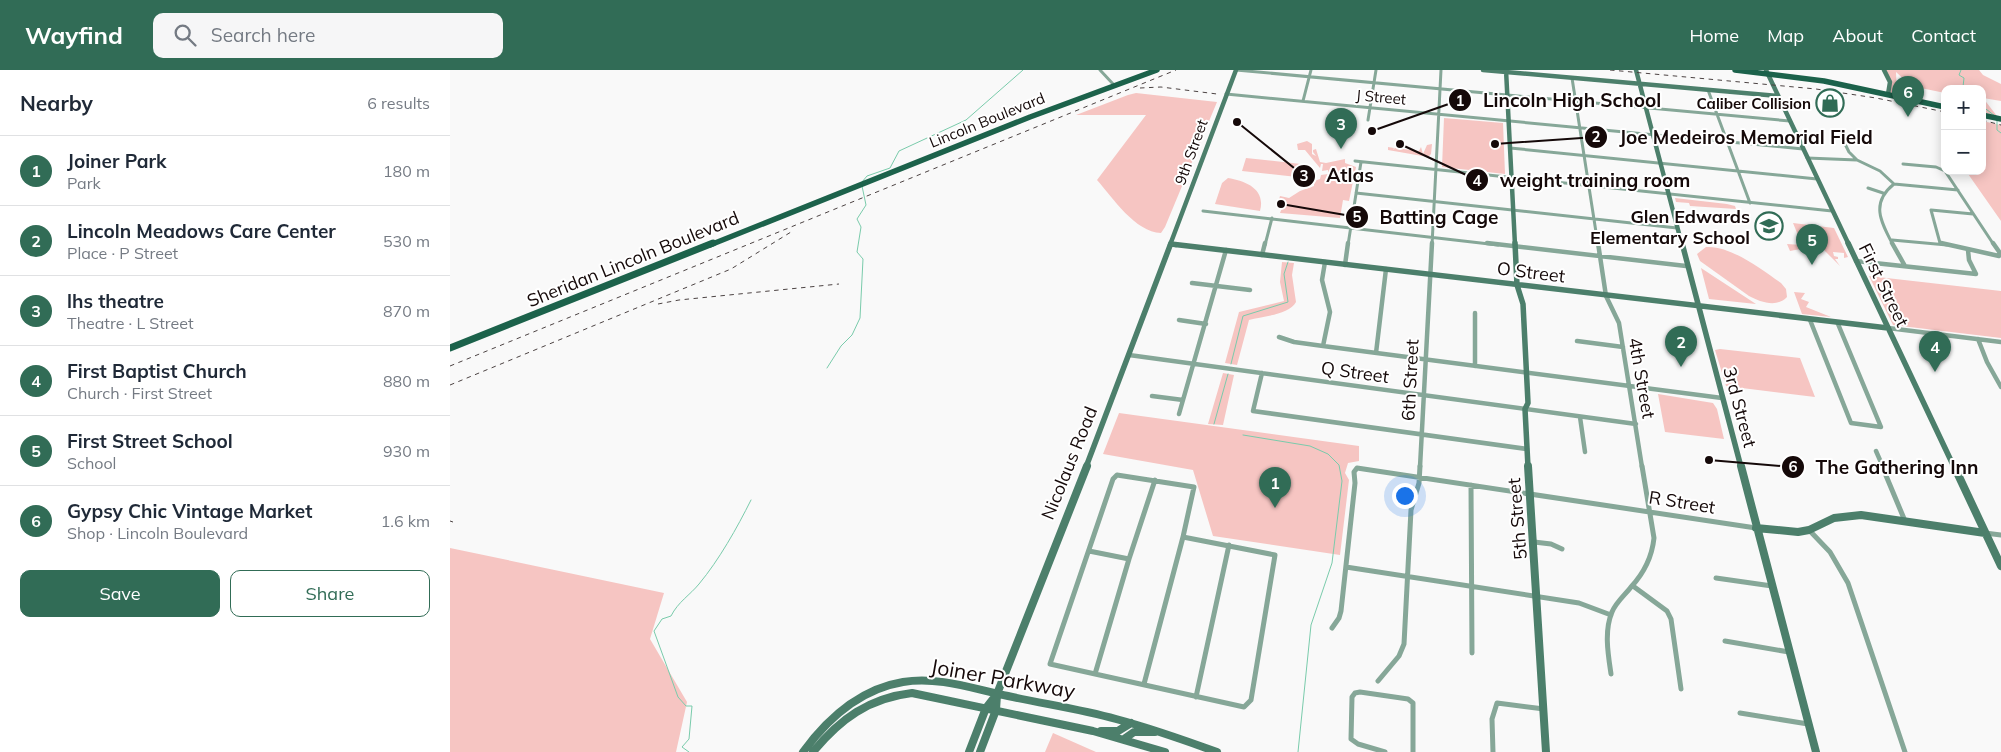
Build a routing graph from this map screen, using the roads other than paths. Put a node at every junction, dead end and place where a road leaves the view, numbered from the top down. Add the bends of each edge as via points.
1 (1100, 70) edge
2 (1157, 70) edge
3 (1236, 70) edge
4 (1311, 70) edge
5 (1376, 70) edge
6 (1441, 70) edge
7 (1483, 70) edge
8 (1636, 70) edge
9 (1736, 70) edge
10 (1884, 70) edge
11 (1506, 71) edge
12 (1766, 71) edge
13 (1309, 77) junction
14 (1572, 78) junction
15 (1374, 83) junction
16 (1640, 84) junction
17 (1114, 85) junction
18 (1440, 89) junction
19 (1708, 90) junction
20 (1226, 94) junction
21 (1888, 94) junction
22 (1507, 96) junction
23 (1778, 96) junction
24 (1303, 101) junction
25 (1576, 102) junction
26 (1941, 106) edge
27 (1370, 107) junction
28 (1646, 108) junction
29 (1438, 114) junction
30 (1717, 115) junction
31 (1986, 116) edge
32 (2001, 119) edge
33 (1368, 120) dead end
34 (1509, 121) junction
35 (1790, 122) junction
36 (1580, 128) junction
37 (1653, 135) junction
38 (1842, 138) dead end
39 (1727, 142) junction
40 (1510, 148) junction
41 (1803, 149) junction
42 (1584, 156) junction
43 (1807, 158) junction
44 (1857, 160) junction
45 (1355, 161) dead end
46 (1361, 162) junction
47 (1660, 163) junction
48 (1902, 164) dead end
49 (1435, 170) junction
50 (1941, 170) edge
51 (1738, 171) junction
52 (1948, 175) edge
53 (1512, 178) junction
54 (1817, 179) junction
55 (1894, 184) junction
56 (1589, 186) junction
57 (1868, 188) dead end
58 (1958, 190) junction
59 (1356, 193) junction
60 (1883, 193) junction
61 (1668, 194) junction
62 (827, 197) joint
63 (1434, 202) junction
64 (1750, 203) junction
65 (1203, 210) dead end
66 (1513, 210) junction
67 (1832, 212) junction
68 (1973, 214) junction
69 (1272, 218) junction
70 (1594, 219) junction
71 (1351, 227) junction
72 (1677, 228) junction
73 (1432, 237) junction
74 (1892, 240) junction
75 (1940, 243) junction
76 (1171, 244) junction
77 (1514, 246) junction
78 (1226, 250) junction
79 (1968, 250) junction
80 (1262, 255) junction
81 (1600, 256) junction
82 (1856, 261) junction
83 (1325, 262) junction
84 (1345, 265) junction
85 (1686, 266) junction
86 (1905, 266) junction
87 (1386, 270) junction
88 (1430, 275) junction
89 (1192, 283) dead end
90 (1517, 285) junction
91 (1217, 286) junction
92 (1250, 290) dead end
93 (1606, 296) junction
94 (1697, 307) junction
95 (1475, 313) dead end
96 (1179, 320) dead end
97 (1810, 320) junction
98 (1206, 324) junction
99 (1838, 324) junction
100 (1888, 328) junction
101 (1279, 337) dead end
102 (1978, 339) junction
103 (1577, 341) dead end
104 (2001, 342) edge
105 (1323, 346) junction
106 (1623, 347) junction
107 (450, 348) edge
108 (1376, 353) junction
109 (1129, 354) junction
110 (1425, 360) junction
111 (1194, 363) junction
112 (1475, 366) junction
113 (1262, 373) junction
114 (1526, 373) junction
115 (1630, 386) junction
116 (2001, 387) edge
117 (1423, 395) junction
118 (1152, 396) dead end
119 (1722, 398) junction
120 (1183, 400) junction
121 (1525, 409) junction
122 (1178, 414) dead end
123 (1580, 417) junction
124 (1636, 424) junction
125 (1421, 434) junction
126 (1527, 449) junction
127 (1876, 451) dead end
128 (1585, 452) dead end
129 (1419, 477) junction
130 (1155, 480) junction
131 (1471, 485) junction
132 (1529, 494) junction
133 (1651, 512) junction
134 (1905, 521) junction
135 (1756, 528) junction
136 (1809, 530) junction
137 (1985, 532) junction
138 (2001, 535) edge
139 (1183, 537) junction
140 (1534, 542) junction
141 (1229, 546) junction
142 (1562, 549) dead end
143 (1089, 551) junction
144 (1129, 558) junction
145 (1346, 566) junction
146 (2001, 566) edge
147 (1408, 576) junction
148 (1716, 578) dead end
149 (1633, 586) junction
150 (1772, 586) junction
151 (1472, 587) junction
152 (1538, 597) junction
153 (1611, 615) junction
154 (1332, 628) dead end
155 (1724, 641) dead end
156 (1789, 652) junction
157 (1472, 653) dead end
158 (1095, 674) junction
159 (1611, 674) dead end
160 (1378, 681) dead end
161 (1144, 684) junction
162 (1682, 689) dead end
163 (997, 694) junction
164 (1196, 697) junction
165 (991, 709) junction
166 (1544, 709) junction
167 (1740, 713) dead end
168 (1131, 723) junction
169 (1808, 724) junction
170 (1092, 731) junction
171 (1161, 732) junction
172 (1124, 739) junction
173 (803, 752) edge
174 (813, 752) edge
175 (969, 752) edge
176 (980, 752) edge
177 (1165, 752) edge
178 (1216, 752) edge
179 (1385, 752) edge
180 (1413, 752) edge
181 (1493, 752) edge
182 (1546, 752) edge
183 (1816, 752) edge
184 (1905, 752) edge

1 - 17 street
2 - 17 main road, Lincoln Boulevard
3 - 13 street
3 - 20 street, 9th Street
4 - 13 street
5 - 15 street
6 - 18 street, 6th Street
7 - 11 street
8 - 16 street, 3rd Street
9 - 12 main road
10 - 21 street via 1890,82
11 - 14 street
11 - 22 street
12 - 21 main road
12 - 23 street, First Street
13 - 15 street
13 - 24 street
14 - 16 street
14 - 25 street, 4th Street
15 - 18 street
15 - 27 street
16 - 19 street
16 - 28 street, 3rd Street
17 - 62 main road, Lincoln Boulevard
18 - 22 street
18 - 29 street, 6th Street
19 - 23 street
19 - 30 street
20 - 24 street, J Street
20 - 76 street, 9th Street
21 - 26 main road
22 - 25 street
22 - 34 street
23 - 35 street, First Street
24 - 27 street, J Street
25 - 28 street
25 - 36 street, 4th Street
27 - 29 street, J Street
27 - 33 street
28 - 30 street
28 - 37 street, 3rd Street
29 - 34 street, J Street
29 - 49 street, 6th Street
30 - 35 street
30 - 39 street
31 - 32 main road
34 - 36 street, J Street
34 - 40 street
35 - 41 street, First Street
36 - 37 street, J Street
36 - 42 street, 4th Street
37 - 39 street, J Street
37 - 47 street, 3rd Street
38 - 44 street
39 - 41 street, J Street
39 - 51 street
40 - 42 street
40 - 53 street
41 - 43 street, First Street
42 - 47 street
42 - 56 street, 4th Street
43 - 44 street
43 - 54 street, First Street
44 - 55 street via 1880,171
45 - 46 street
46 - 49 street
46 - 59 street
47 - 51 street
47 - 61 street, 3rd Street
48 - 50 street
49 - 53 street
49 - 63 street, 6th Street
51 - 54 street
51 - 64 street
52 - 58 street
53 - 56 street
53 - 66 street
54 - 67 street, First Street
55 - 58 street
55 - 60 street
56 - 61 street
56 - 70 street, 4th Street
57 - 60 street
58 - 68 street
59 - 63 street
59 - 71 street
60 - 74 street via 1879,210
61 - 64 street
61 - 72 street, 3rd Street
62 - 107 main road, Sheridan Lincoln Boulevard
63 - 66 street
63 - 73 street, 6th Street
64 - 67 street
65 - 69 street
66 - 70 street
66 - 77 street
67 - 82 street, First Street
68 - 75 street via 1931,210
68 - 79 street via 2000,253 1994,256
69 - 71 street
69 - 80 street
70 - 72 street
70 - 81 street, 4th Street
71 - 73 street
71 - 84 street
72 - 85 street, 3rd Street
73 - 77 street
73 - 88 street, 6th Street
74 - 75 street
74 - 86 street
75 - 79 street
76 - 78 street, O Street
76 - 109 street, Nicolaus Road
77 - 81 street
77 - 90 street, 5th Street
78 - 80 street, O Street
78 - 91 street
79 - 86 street via 1976,274
80 - 83 street, O Street
81 - 85 street
81 - 93 street, 4th Street
82 - 86 street
82 - 100 street, First Street
83 - 84 street, O Street
83 - 105 street via 1322,280 1330,312
84 - 87 street, O Street
85 - 94 street, 3rd Street
87 - 88 street, O Street
87 - 108 street
88 - 90 street, O Street
88 - 110 street, 6th Street
89 - 91 street
90 - 93 street, O Street
90 - 114 street, 5th Street via 1523,304
91 - 92 street
91 - 98 street
93 - 94 street, O Street
93 - 106 street, 4th Street via 1618,318
94 - 97 street, O Street
94 - 119 street, 3rd Street
95 - 112 street
96 - 98 street
97 - 99 street, O Street
97 - 99 street via 1851,423 1881,427
98 - 111 street
99 - 100 street, O Street
100 - 102 street
100 - 137 street, First Street
101 - 105 street
102 - 104 street
102 - 116 street
103 - 106 street
105 - 108 street
106 - 115 street, 4th Street
108 - 110 street
109 - 111 street, Q Street
109 - 163 street, Nicolaus Road
110 - 112 street
110 - 117 street, 6th Street
111 - 113 street, Q Street
111 - 120 street
112 - 114 street
113 - 117 street, Q Street
113 - 125 street via 1254,411
114 - 115 street
114 - 121 street, 5th Street via 1528,403
115 - 119 street
115 - 124 street, 4th Street
117 - 121 street, Q Street
117 - 125 street, 6th Street
118 - 120 street
119 - 135 street, 3rd Street
120 - 122 street
121 - 123 street, Q Street
121 - 126 street, 5th Street
123 - 124 street, Q Street
123 - 128 street
124 - 133 street, 4th Street
125 - 126 street
125 - 129 street, 6th Street
126 - 132 street, 5th Street
127 - 134 street
129 - 131 street, R Street
129 - 145 street, R Street via 1356,468
129 - 147 street, 6th Street via 1412,504
130 - 139 street via 1194,487
130 - 143 street via 1124,475 1113,479
130 - 144 street
131 - 132 street, R Street
131 - 151 street
132 - 133 street, R Street
132 - 140 street, 5th Street
133 - 135 street, R Street
133 - 149 street, 4th Street via 1653,549 1647,566
134 - 136 street, R Street via 1847,515
134 - 137 street, R Street
135 - 136 street, R Street via 1788,533
135 - 150 street, 3rd Street
136 - 184 street via 1830,552 1848,583
137 - 138 street, R Street
137 - 146 street, First Street
139 - 141 street
139 - 161 street
140 - 142 street
140 - 152 street, 5th Street
141 - 164 street
141 - 164 street via 1275,555 1251,700 1244,708
143 - 144 street
143 - 158 street via 1050,664
144 - 158 street
145 - 147 street
145 - 154 street via 1341,611
147 - 151 street
147 - 160 street, 6th Street via 1404,644 1399,656
148 - 150 street
149 - 153 street, 4th Street via 1618,601
149 - 162 street via 1667,611 1671,619
150 - 156 street, 3rd Street
151 - 152 street
151 - 157 street
152 - 153 street via 1579,604
152 - 166 street, 5th Street
153 - 159 street, 4th Street via 1608,636
155 - 156 street
156 - 169 street, 3rd Street
158 - 161 street
161 - 164 street
163 - 165 street, Nicolaus Road
163 - 168 street, Joiner Parkway
163 - 173 street, Joiner Parkway via 942,678 887,686 861,697 832,717
165 - 170 street, Joiner Parkway
165 - 174 street, Joiner Parkway via 922,694 887,696 849,714
165 - 175 street, Nicolaus Road
165 - 176 street, Nicolaus Road
166 - 181 street via 1497,703 1493,713
166 - 182 street, 5th Street
167 - 169 street
168 - 170 street via 1118,731
168 - 171 street, Joiner Parkway
169 - 183 street, 3rd Street
170 - 172 street, Joiner Parkway
171 - 172 street via 1134,732
171 - 178 street, Joiner Parkway
172 - 177 street, Joiner Parkway
179 - 180 street via 1351,739 1352,697 1355,693 1408,699 1413,703

